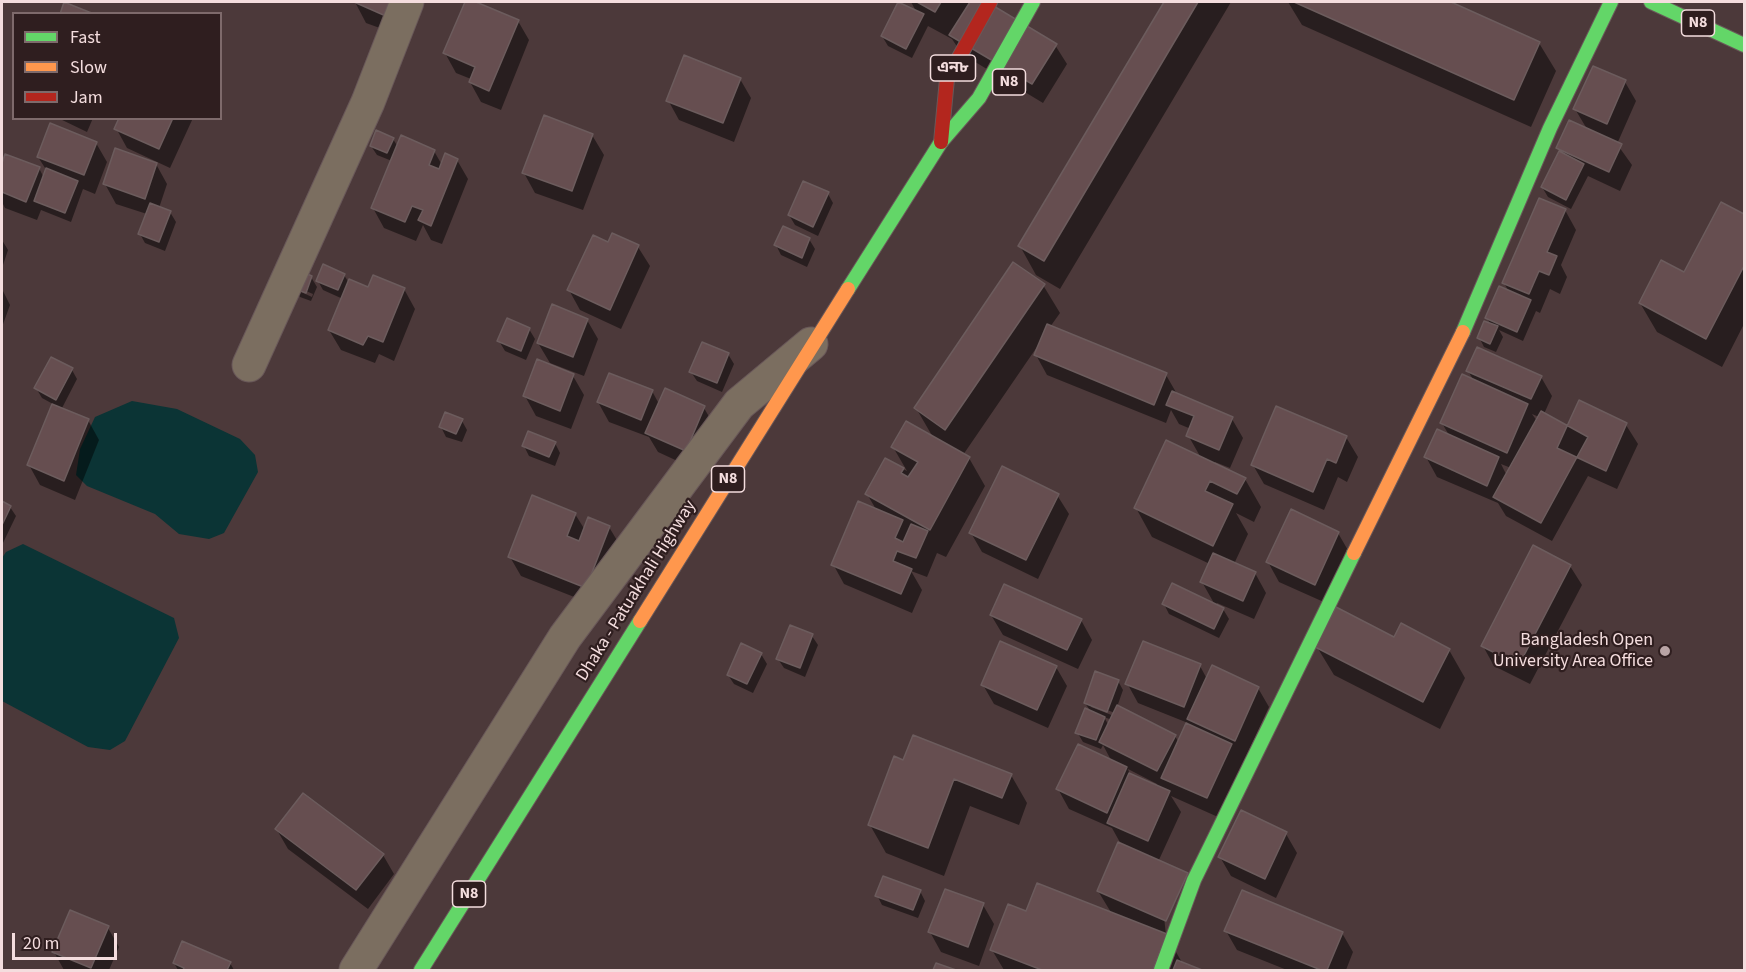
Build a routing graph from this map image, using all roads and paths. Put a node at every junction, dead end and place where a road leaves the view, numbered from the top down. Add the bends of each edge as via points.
1 (407, 2) edge
2 (990, 2) edge
3 (1033, 2) edge
4 (1611, 2) edge
5 (1651, 2) edge
6 (1744, 45) edge
7 (961, 88) dead end
8 (986, 113) dead end
9 (941, 142) junction
10 (813, 343) junction
11 (249, 365) dead end
12 (356, 970) edge
13 (421, 970) edge
14 (1161, 970) edge

1 - 11 street via 368,102
2 - 9 main road, এন৮ via 947,79
3 - 9 main road, N8 via 979,98
4 - 14 main road via 1550,128 1470,317 1194,880
5 - 6 main road, N8
7 - 9 main road, N8
8 - 9 main road, N8
9 - 10 main road, Dhaka - Patuakhali Highway / N8
10 - 12 street via 739,404 565,637
10 - 13 main road, Dhaka - Patuakhali Highway / N8

